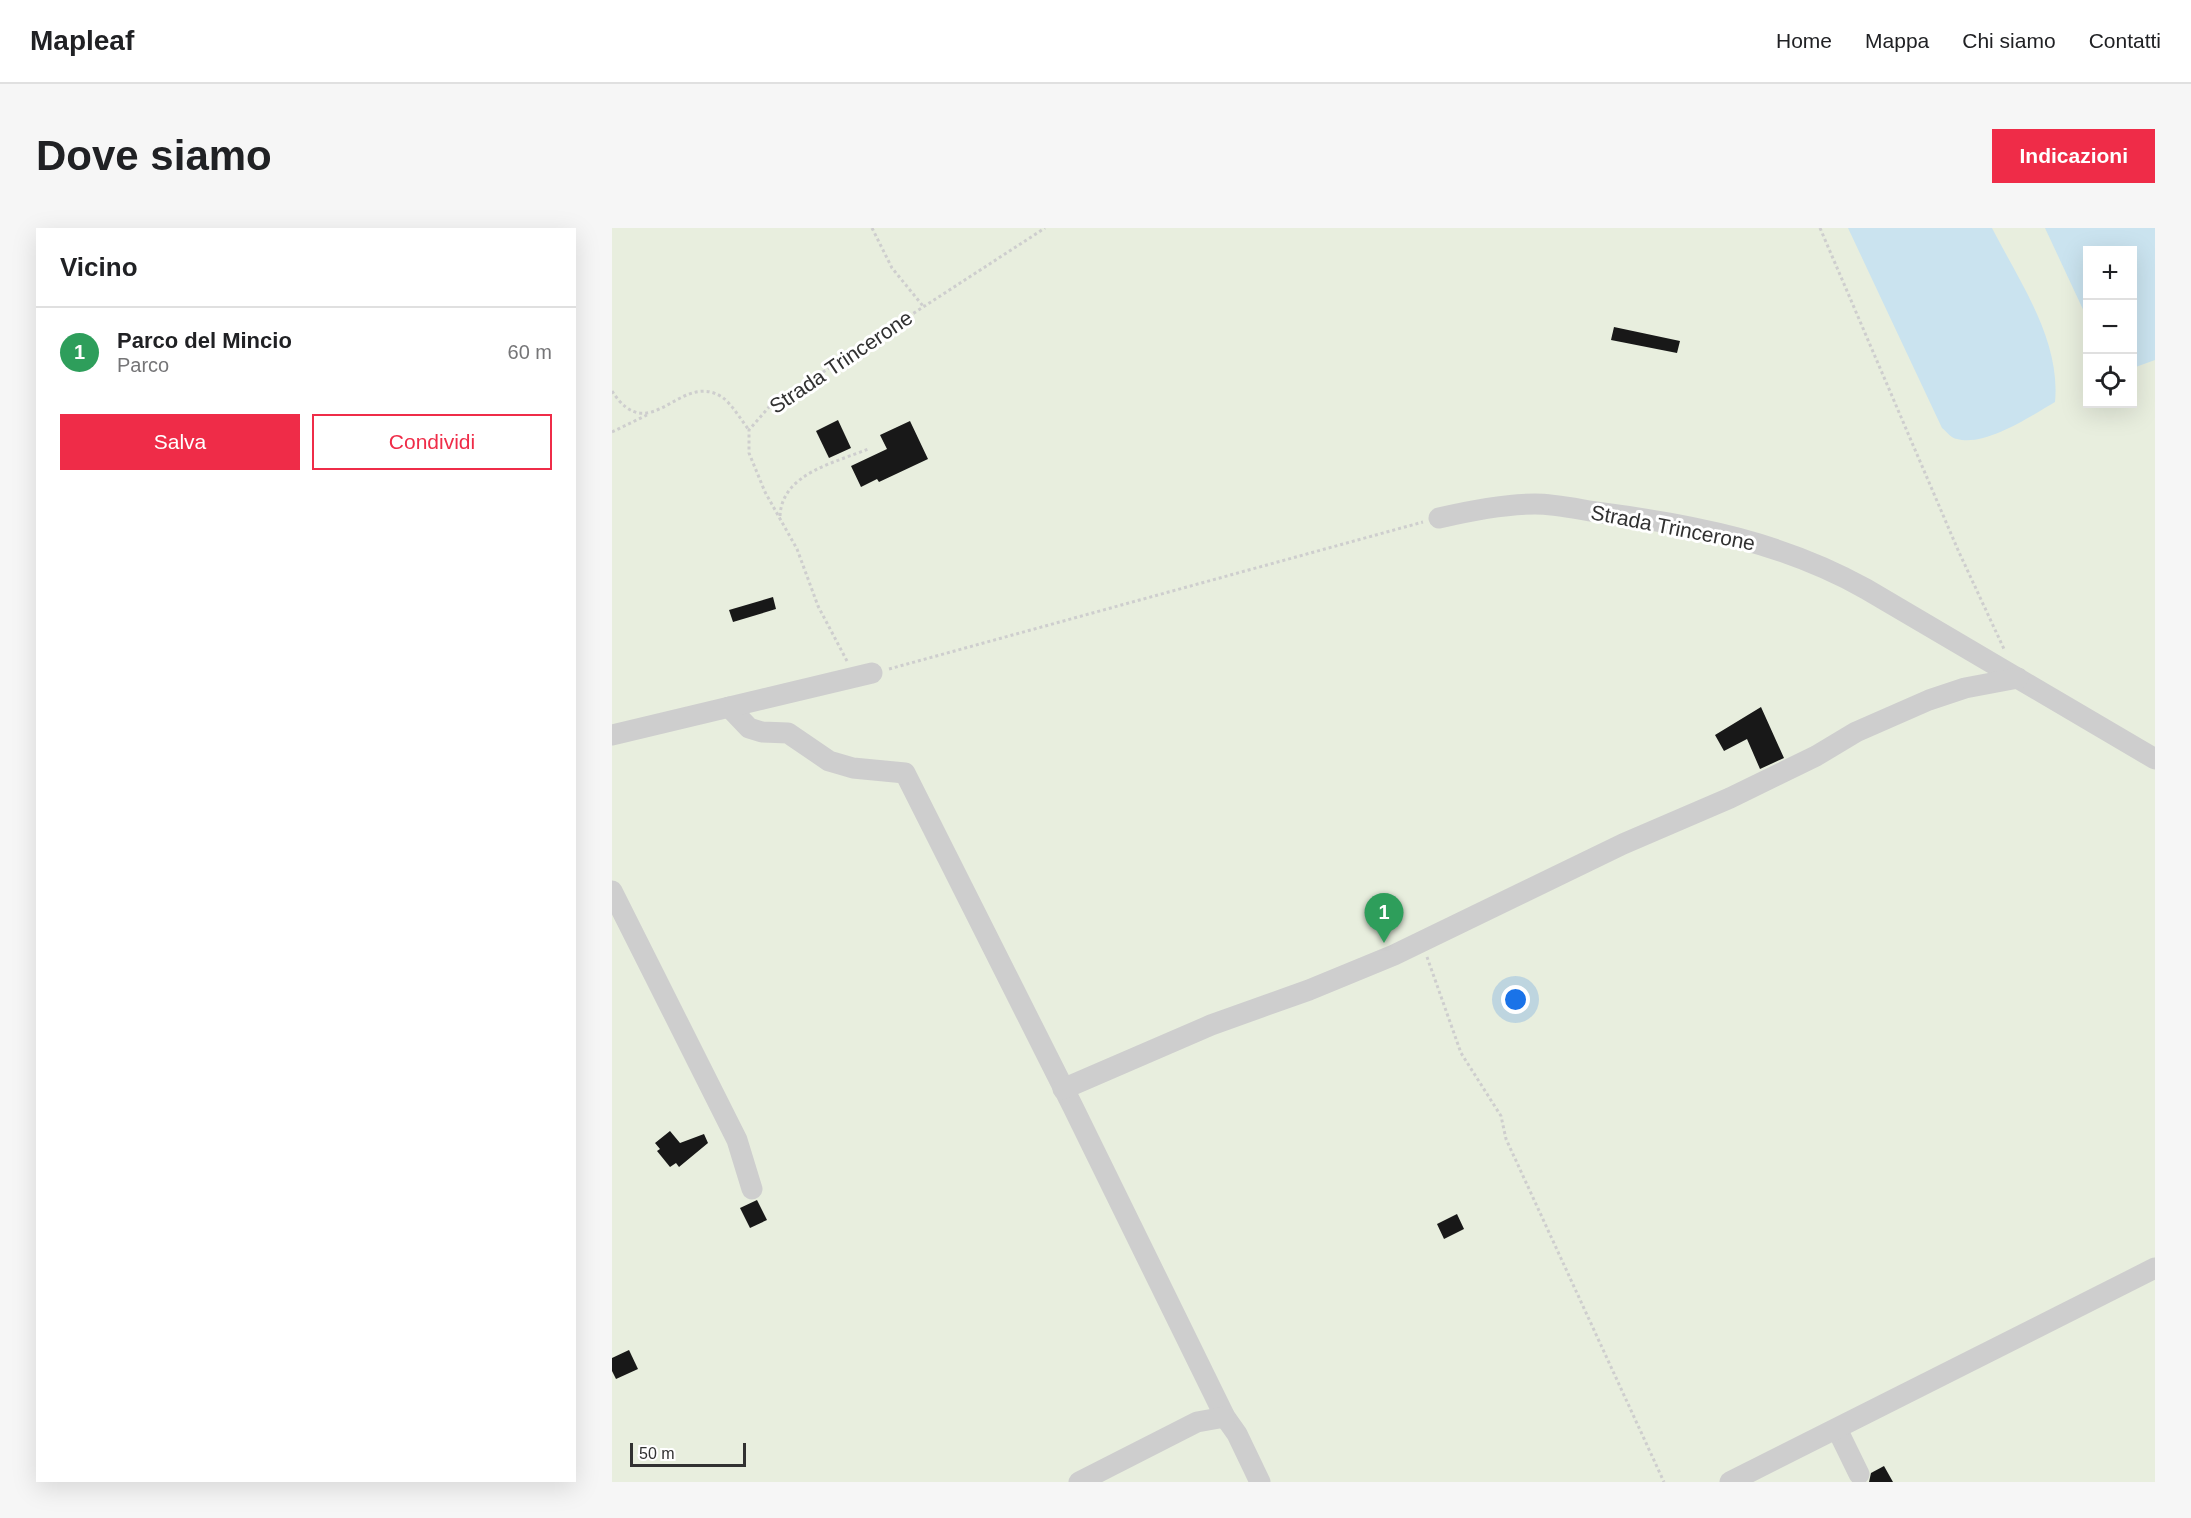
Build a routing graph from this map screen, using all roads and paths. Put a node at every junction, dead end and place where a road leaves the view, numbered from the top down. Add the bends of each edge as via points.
1 (872, 228) edge
2 (1045, 228) edge
3 (1820, 228) edge
4 (924, 307) junction
5 (612, 391) edge
6 (648, 415) junction
7 (749, 430) junction
8 (612, 432) edge
9 (868, 448) dead end
10 (780, 518) junction
11 (1439, 518) joint
12 (864, 676) junction
13 (2018, 678) junction
14 (729, 707) junction
15 (612, 735) edge
16 (2155, 759) edge
17 (612, 891) edge
18 (1422, 941) junction
19 (1063, 1089) junction
20 (752, 1189) dead end
21 (2155, 1268) edge
22 (1225, 1418) junction
23 (1837, 1429) junction
24 (1859, 1474) dead end
25 (1079, 1482) edge
26 (1260, 1482) edge
27 (1664, 1482) edge
28 (1730, 1482) edge

1 - 4 path via 892,268
2 - 4 path, Strada Trincerone
3 - 13 path via 1958,550
4 - 7 path, Strada Trincerone via 769,407
5 - 6 path via 632,412
6 - 7 path via 695,391 710,392 724,398
6 - 8 path
7 - 10 path, Strada Trincerone via 749,453
9 - 10 path via 792,484 782,500
10 - 12 path, Strada Trincerone via 819,606
11 - 12 path
11 - 13 street, Strada Trincerone via 1535,504 1730,535 1827,567
12 - 14 street
13 - 16 street, Strada Trincerone
13 - 18 street via 1965,688 1918,704 1730,798 1623,844
14 - 15 street
14 - 19 street via 749,728 788,733 829,761 853,768 905,772
17 - 20 street via 737,1140
18 - 19 street via 1309,990 1211,1024
18 - 27 path via 1461,1053 1501,1116 1506,1139
19 - 22 street
21 - 23 street
22 - 25 street via 1197,1422
22 - 26 street
23 - 24 street
23 - 28 street

